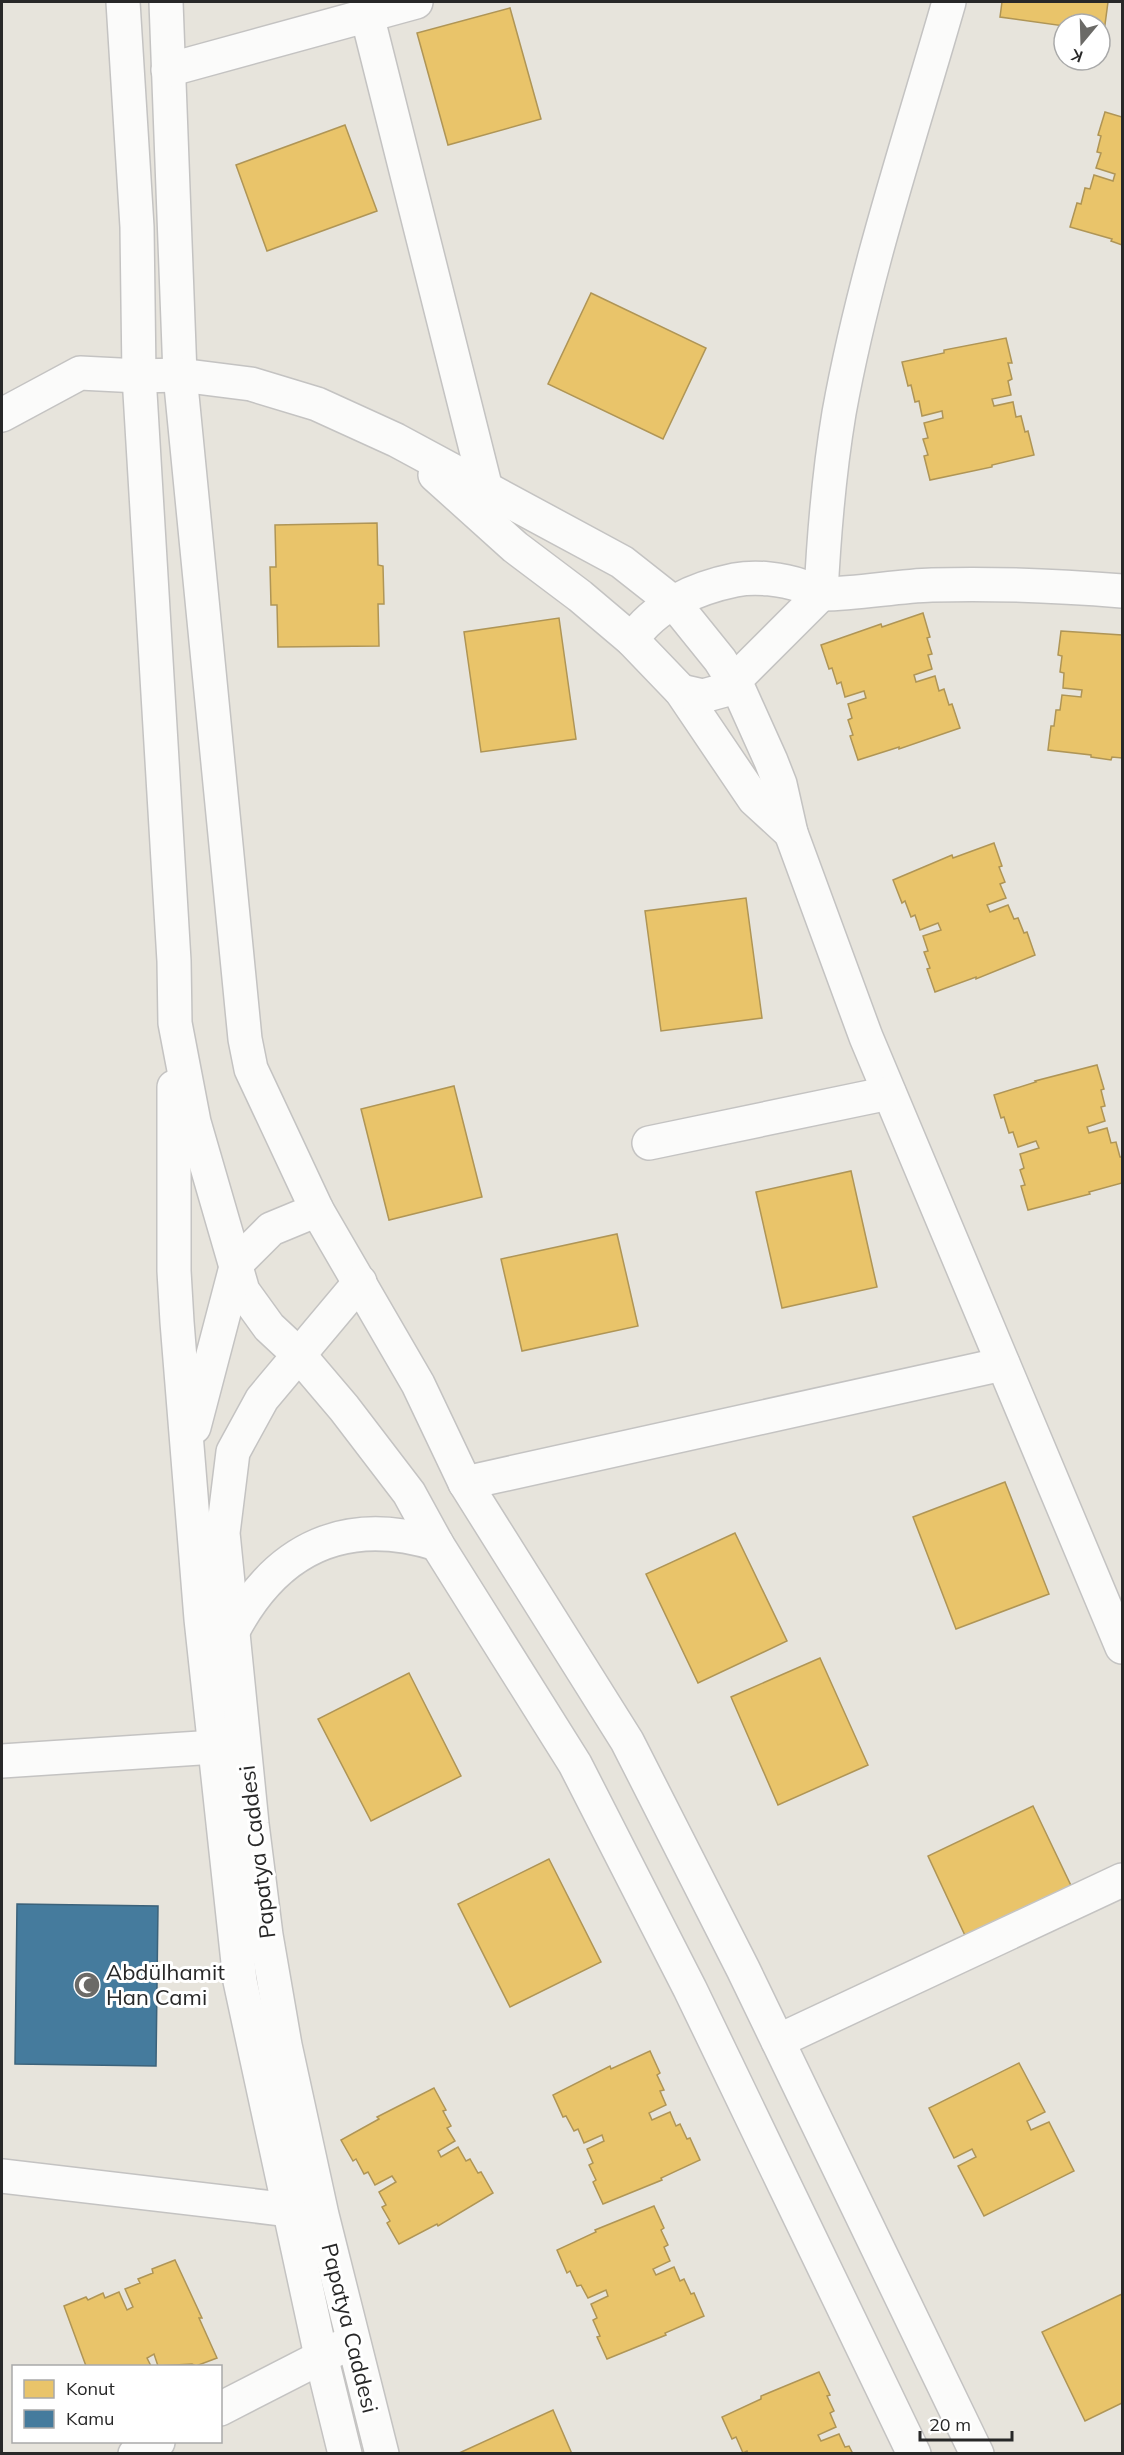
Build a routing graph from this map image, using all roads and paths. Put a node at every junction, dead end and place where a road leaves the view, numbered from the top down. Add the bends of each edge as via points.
1 (123, 2) edge
2 (166, 2) edge
3 (416, 2) edge
4 (949, 2) edge
5 (367, 15) junction
6 (168, 70) junction
7 (180, 375) junction
8 (139, 376) junction
9 (2, 414) edge
10 (396, 440) junction
11 (486, 489) junction
12 (1122, 591) edge
13 (821, 594) junction
14 (674, 603) junction
15 (632, 640) junction
16 (734, 682) junction
17 (681, 691) junction
18 (791, 833) junction
19 (175, 1023) junction
20 (889, 1093) junction
21 (649, 1143) dead end
22 (317, 1210) junction
23 (237, 1263) junction
24 (360, 1282) junction
25 (299, 1355) junction
26 (1003, 1364) junction
27 (188, 1452) junction
28 (465, 1483) junction
29 (437, 1544) junction
30 (234, 1629) junction
31 (1122, 1647) edge
32 (215, 1747) junction
33 (2, 1761) edge
34 (1122, 1880) edge
35 (778, 2041) junction
36 (2, 2176) edge
37 (290, 2210) junction
38 (354, 2343) junction
39 (321, 2356) junction
40 (222, 2408) edge
41 (156, 2443) edge
42 (135, 2454) edge
43 (345, 2454) edge
44 (382, 2454) edge
45 (914, 2454) edge
46 (977, 2454) edge

1 - 8 street via 137,227
2 - 6 street
3 - 5 street
4 - 13 street via 854,341 831,473
5 - 6 street
5 - 11 street
6 - 7 street
7 - 8 street
7 - 10 street via 251,384 317,404
7 - 22 street via 245,1039 250,1069
8 - 9 street via 80,373
8 - 19 street
10 - 11 street
10 - 15 street via 515,547
11 - 14 street via 622,562
12 - 13 street via 932,585
13 - 14 street via 780,580 737,580
13 - 16 street
14 - 15 street via 650,617
14 - 16 street
15 - 17 street
16 - 17 street via 703,696
16 - 18 street via 780,784
17 - 18 street via 754,799
18 - 20 street
19 - 23 street via 194,1122
19 - 27 street, Papatya Caddesi via 174,1270
20 - 21 street
20 - 26 street
22 - 23 street via 271,1229
22 - 24 street
23 - 25 street via 243,1291 269,1327
23 - 27 street
24 - 25 street, Papatya Caddesi
24 - 28 street via 418,1384
25 - 29 street via 409,1493
25 - 30 street, Papatya Caddesi via 262,1399 233,1452 223,1533
26 - 28 street
26 - 31 street
27 - 32 street, Papatya Caddesi
28 - 35 street via 627,1741
29 - 30 street via 411,1536 359,1534 308,1550 264,1583
29 - 45 street via 575,1764 695,2000
30 - 38 street, Papatya Caddesi via 266,1935 285,2044
32 - 33 street
32 - 37 street, Papatya Caddesi via 240,1982
34 - 35 street
35 - 46 street
36 - 37 street
37 - 39 street, Papatya Caddesi
38 - 39 street
38 - 44 street, Papatya Caddesi
39 - 40 street
39 - 43 street, Papatya Caddesi
41 - 42 street

